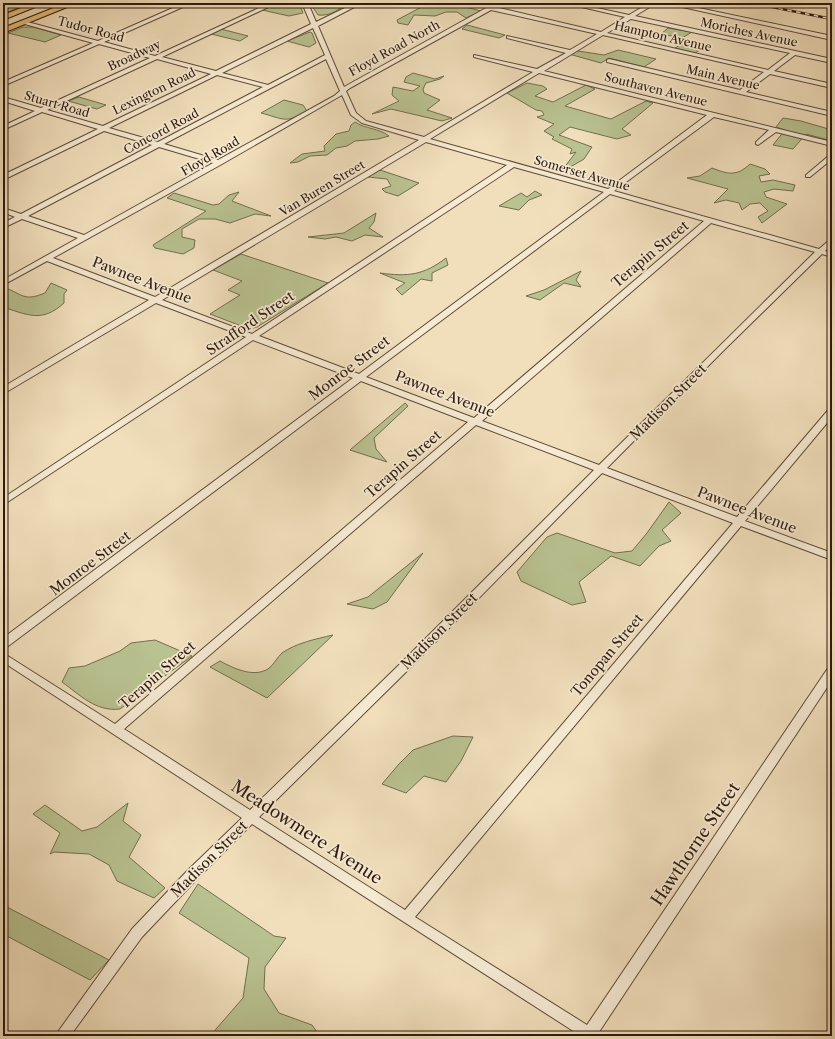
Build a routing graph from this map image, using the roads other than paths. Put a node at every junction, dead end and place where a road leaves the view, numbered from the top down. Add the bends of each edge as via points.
1 (41, 3) edge
2 (74, 3) edge
3 (189, 3) edge
4 (274, 3) edge
5 (305, 3) edge
6 (359, 3) edge
7 (500, 3) edge
8 (567, 3) edge
9 (653, 3) edge
10 (668, 3) edge
11 (819, 3) edge
12 (832, 6) edge
13 (490, 8) junction
14 (630, 17) junction
15 (3, 18) edge
16 (24, 23) junction
17 (315, 25) junction
18 (3, 31) edge
19 (602, 34) junction
20 (509, 37) dead end
21 (832, 38) edge
22 (99, 42) junction
23 (571, 52) junction
24 (794, 53) junction
25 (328, 56) junction
26 (476, 56) dead end
27 (156, 57) junction
28 (609, 61) dead end
29 (832, 61) edge
30 (538, 71) junction
31 (769, 72) junction
32 (216, 73) junction
33 (3, 84) edge
34 (832, 86) edge
35 (269, 87) junction
36 (343, 91) junction
37 (741, 92) junction
38 (3, 99) edge
39 (40, 110) junction
40 (712, 114) junction
41 (832, 114) edge
42 (3, 128) edge
43 (103, 129) junction
44 (774, 130) junction
45 (424, 140) junction
46 (758, 143) dead end
47 (832, 144) edge
48 (158, 145) junction
49 (832, 154) edge
50 (220, 163) junction
51 (512, 165) junction
52 (808, 176) dead end
53 (3, 178) edge
54 (608, 192) junction
55 (3, 210) edge
56 (22, 216) junction
57 (710, 220) junction
58 (3, 226) edge
59 (86, 238) junction
60 (832, 240) edge
61 (820, 252) junction
62 (832, 255) edge
63 (48, 258) junction
64 (3, 284) edge
65 (154, 300) junction
66 (253, 336) junction
67 (359, 377) junction
68 (3, 391) edge
69 (832, 411) edge
70 (476, 421) junction
71 (601, 469) junction
72 (3, 502) edge
73 (738, 522) junction
74 (832, 557) edge
75 (3, 644) edge
76 (3, 658) edge
77 (832, 671) edge
78 (114, 730) junction
79 (251, 818) junction
80 (406, 918) junction
81 (590, 1035) edge
82 (62, 1036) edge

1 - 15 highway
2 - 16 highway
3 - 22 street
4 - 27 street, Broadway
5 - 17 street
6 - 17 street, Lexington Road
7 - 13 street, Floyd Road North
8 - 14 street, Moriches Avenue
9 - 14 street, Van Buren Street
10 - 21 street
11 - 12 street
13 - 19 street, Hampton Avenue
13 - 36 street, Floyd Road North
14 - 19 street, Van Buren Street
14 - 24 street, Moriches Avenue
16 - 18 highway
16 - 22 street, Tudor Road
17 - 25 street
17 - 32 street, Lexington Road
19 - 23 street, Van Buren Street
19 - 31 street, Hampton Avenue
20 - 23 street
22 - 27 street, Tudor Road
22 - 33 street
23 - 30 street, Van Buren Street
24 - 29 street, Moriches Avenue
24 - 31 street
25 - 35 street, Concord Road
25 - 36 street
26 - 30 street, Southaven Avenue
27 - 32 street, Tudor Road
27 - 39 street, Broadway
28 - 37 street, Main Avenue
30 - 40 street, Southaven Avenue
30 - 45 street, Van Buren Street
31 - 34 street, Hampton Avenue
31 - 37 street
32 - 35 street, Tudor Road
32 - 43 street, Lexington Road
35 - 48 street, Concord Road
36 - 45 street, Somerset Avenue via 353,114 361,121
36 - 50 street, Floyd Road
37 - 41 street, Main Avenue
38 - 39 street, Stuart Road
39 - 42 street, Broadway
39 - 43 street, Stuart Road
40 - 44 street, Southaven Avenue
40 - 54 street, Monroe Street
43 - 48 street, Stuart Road
43 - 53 street, Lexington Road
44 - 46 street
44 - 47 street, Southaven Avenue
45 - 51 street, Somerset Avenue
45 - 65 street, Van Buren Street
48 - 50 street, Stuart Road
48 - 56 street, Concord Road
49 - 52 street
50 - 59 street, Floyd Road
51 - 54 street, Somerset Avenue
51 - 66 street, Strafford Street
54 - 57 street, Somerset Avenue
54 - 67 street, Monroe Street
55 - 56 street
56 - 58 street, Concord Road
56 - 59 street
57 - 61 street, Somerset Avenue
57 - 70 street, Terapin Street
59 - 63 street, Floyd Road
60 - 61 street, Madison Street
61 - 62 street, Somerset Avenue
61 - 71 street, Madison Street
63 - 64 street, Floyd Road
63 - 65 street, Pawnee Avenue
65 - 66 street, Pawnee Avenue
65 - 68 street, Van Buren Street
66 - 67 street, Pawnee Avenue
66 - 72 street, Strafford Street
67 - 70 street, Pawnee Avenue
67 - 75 street, Monroe Street
69 - 73 street, Tonopan Street
70 - 71 street, Pawnee Avenue
70 - 78 street, Terapin Street
71 - 73 street, Pawnee Avenue
71 - 79 street, Madison Street
73 - 74 street, Pawnee Avenue
73 - 80 street, Tonopan Street
76 - 78 street, Meadowmere Avenue
77 - 81 street, Hawthorne Street
78 - 79 street, Meadowmere Avenue
79 - 80 street, Meadowmere Avenue
79 - 82 street, Madison Street via 137,933
80 - 81 street, Meadowmere Avenue

